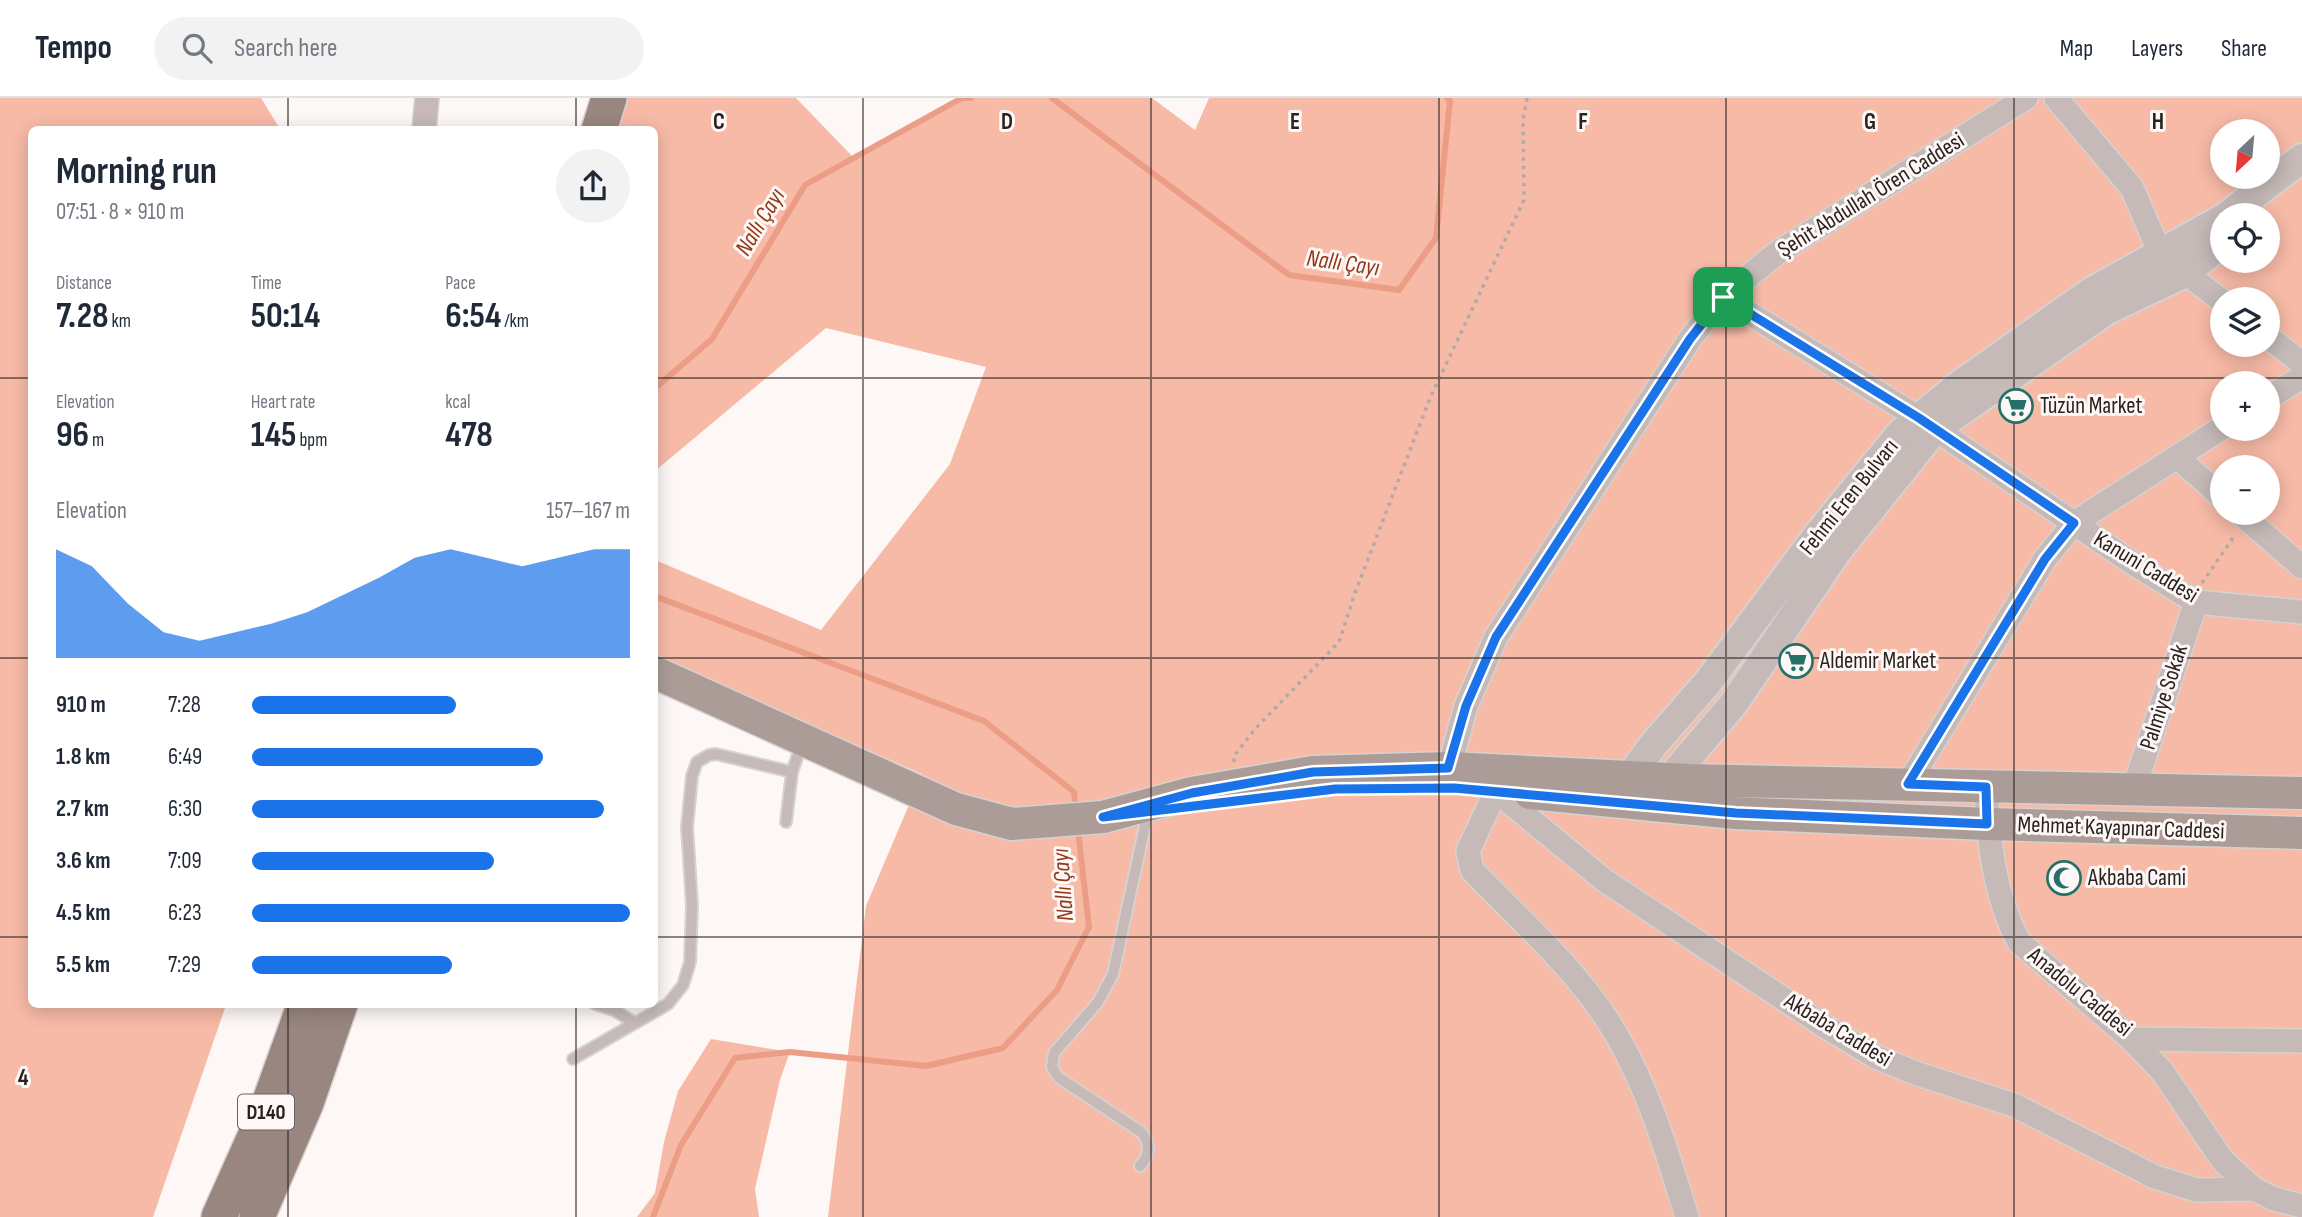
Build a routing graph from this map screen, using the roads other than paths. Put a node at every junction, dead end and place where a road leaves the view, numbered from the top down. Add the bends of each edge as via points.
1 (426, 98) edge
2 (609, 98) edge
3 (2026, 98) edge
4 (2056, 98) edge
5 (424, 126) edge
6 (600, 126) edge
7 (2302, 158) edge
8 (2302, 183) edge
9 (2244, 203) edge
10 (2276, 203) edge
11 (2210, 226) edge
12 (2160, 253) junction
13 (2210, 253) edge
14 (2185, 272) junction
15 (2210, 292) edge
16 (1723, 297) junction
17 (2280, 346) edge
18 (2302, 363) edge
19 (2302, 377) edge
20 (2280, 391) edge
21 (1927, 423) junction
22 (2210, 436) edge
23 (2177, 457) junction
24 (2210, 487) edge
25 (2074, 523) junction
26 (2253, 525) edge
27 (2302, 568) edge
28 (2194, 601) junction
29 (2302, 612) edge
30 (658, 674) edge
31 (803, 739) junction
32 (1448, 768) junction
33 (792, 772) junction
34 (1908, 784) junction
35 (1986, 787) junction
36 (1620, 789) junction
37 (1496, 791) junction
38 (2133, 791) junction
39 (1663, 792) junction
40 (2302, 793) edge
41 (1148, 812) junction
42 (1103, 817) junction
43 (786, 822) dead end
44 (1987, 824) junction
45 (2302, 833) edge
46 (304, 1008) edge
47 (339, 1008) edge
48 (608, 1008) edge
49 (635, 1023) junction
50 (2131, 1039) junction
51 (2302, 1041) edge
52 (573, 1059) dead end
53 (1140, 1167) dead end
54 (2254, 1189) junction
55 (2302, 1206) edge
56 (219, 1217) edge
57 (257, 1217) edge
58 (1687, 1217) edge

1 - 5 street
2 - 6 main road
3 - 16 street, Şehit Abdullah Ören Caddesi via 1777,253
4 - 12 street via 2132,188
7 - 9 street
8 - 10 street
11 - 12 street, Fehmi Eren Bulvarı
12 - 14 street
12 - 21 street, Fehmi Eren Bulvarı via 2091,292 1958,386
13 - 14 street, Fehmi Eren Bulvarı
14 - 15 street
14 - 21 street, Fehmi Eren Bulvarı via 2107,310
16 - 21 street, Kanuni Caddesi
16 - 32 street, Şehit Abdullah Ören Caddesi via 1690,339 1496,637 1466,706
17 - 18 street
19 - 20 street
21 - 25 street, Kanuni Caddesi
21 - 36 street, Fehmi Eren Bulvarı via 1899,435
21 - 39 street, Fehmi Eren Bulvarı via 1734,703
22 - 23 street
23 - 24 street
23 - 25 street
25 - 28 street, Kanuni Caddesi
25 - 34 street via 2045,559
26 - 27 street
28 - 29 street, Kanuni Caddesi
28 - 38 street, Palmiye Sokak
30 - 31 main road
31 - 33 lane
31 - 42 main road via 956,809 1012,824
32 - 36 main road
32 - 42 main road via 1313,772 1192,793
33 - 43 lane
33 - 49 lane via 716,754 697,762 687,827 692,905 688,974 668,1004
34 - 35 main road, Mehmet Kayapınar Caddesi
34 - 39 main road, Mehmet Kayapınar Caddesi
35 - 38 main road, Mehmet Kayapınar Caddesi
35 - 44 street, Anadolu Caddesi
36 - 37 main road, Mehmet Kayapınar Caddesi
36 - 39 main road, Mehmet Kayapınar Caddesi
37 - 41 main road, Mehmet Kayapınar Caddesi via 1335,789
37 - 54 street, Akbaba Caddesi via 1604,880 1876,1057 2014,1105 2155,1177 2197,1190
37 - 58 street via 1468,851 1472,870 1583,986 1617,1034 1656,1119
38 - 40 main road, Mehmet Kayapınar Caddesi
39 - 44 main road, Mehmet Kayapınar Caddesi via 1736,813
41 - 42 main road, Mehmet Kayapınar Caddesi
41 - 53 lane via 1113,974 1098,1002 1052,1060 1058,1077 1141,1132 1149,1150
44 - 45 main road, Mehmet Kayapınar Caddesi
44 - 50 street, Anadolu Caddesi via 2000,892 2019,942
46 - 56 main road, D140 via 266,1112
47 - 57 main road, D140 via 306,1103
48 - 49 lane
49 - 52 lane
50 - 51 street, Anadolu Caddesi
50 - 54 street via 2162,1071 2223,1161
54 - 55 street, Akbaba Caddesi

